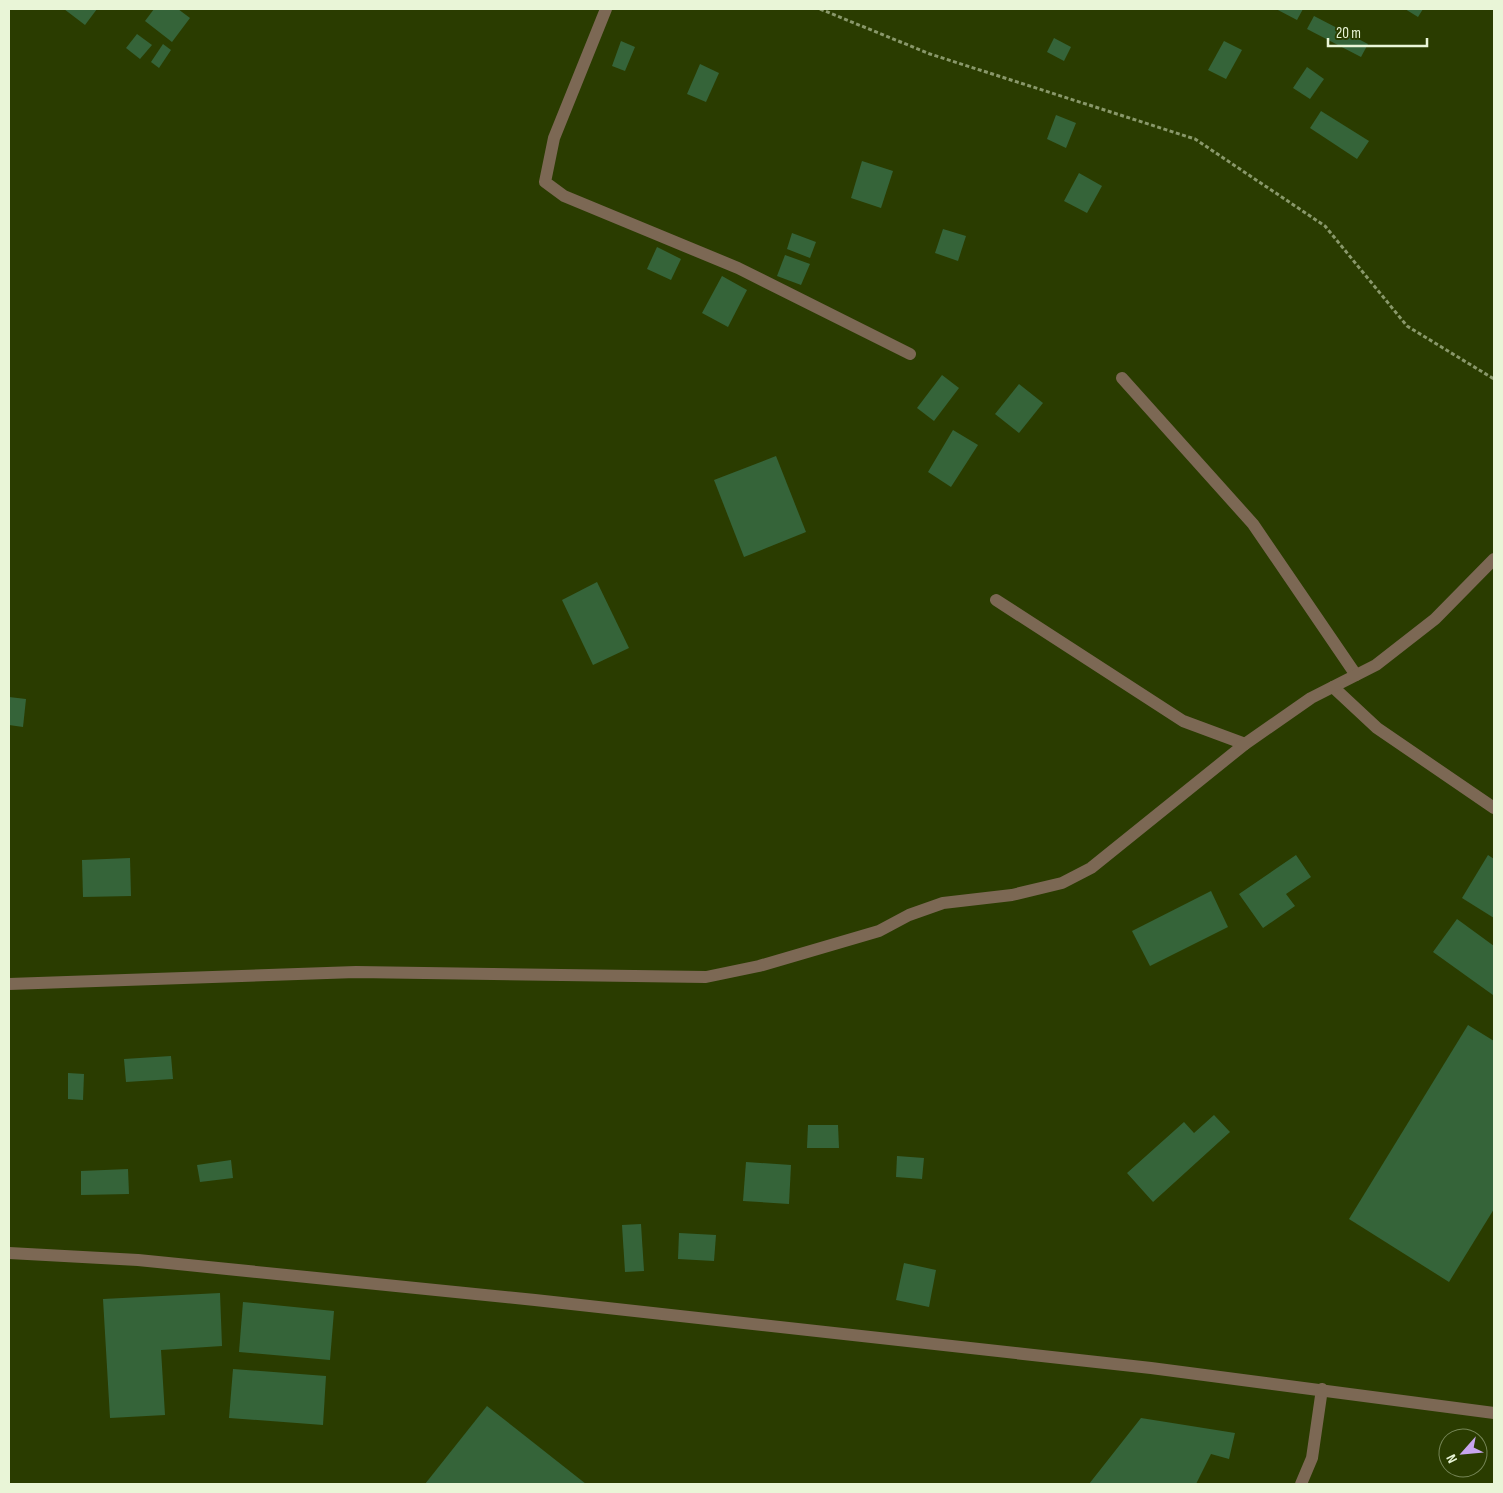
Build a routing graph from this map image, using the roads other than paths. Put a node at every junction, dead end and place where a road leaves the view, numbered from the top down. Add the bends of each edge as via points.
1 (606, 9) edge
2 (910, 354) dead end
3 (1122, 378) dead end
4 (1494, 559) edge
5 (996, 600) dead end
6 (1356, 675) junction
7 (1334, 687) junction
8 (1245, 744) junction
9 (1494, 808) edge
10 (9, 984) edge
11 (9, 1254) edge
12 (1322, 1389) junction
13 (1494, 1413) edge
14 (1301, 1484) edge

1 - 2 street via 554,138 545,182 564,196 738,268
3 - 6 street via 1254,524
4 - 6 street via 1435,619 1376,665
5 - 8 street via 1183,721
6 - 7 street
7 - 8 street via 1310,698
7 - 9 street via 1377,728
8 - 10 street via 1091,868 1062,883 1012,895 943,902 879,931 759,966 706,977 356,972
11 - 12 street via 138,1260 525,1299
12 - 13 street
12 - 14 street via 1312,1458

